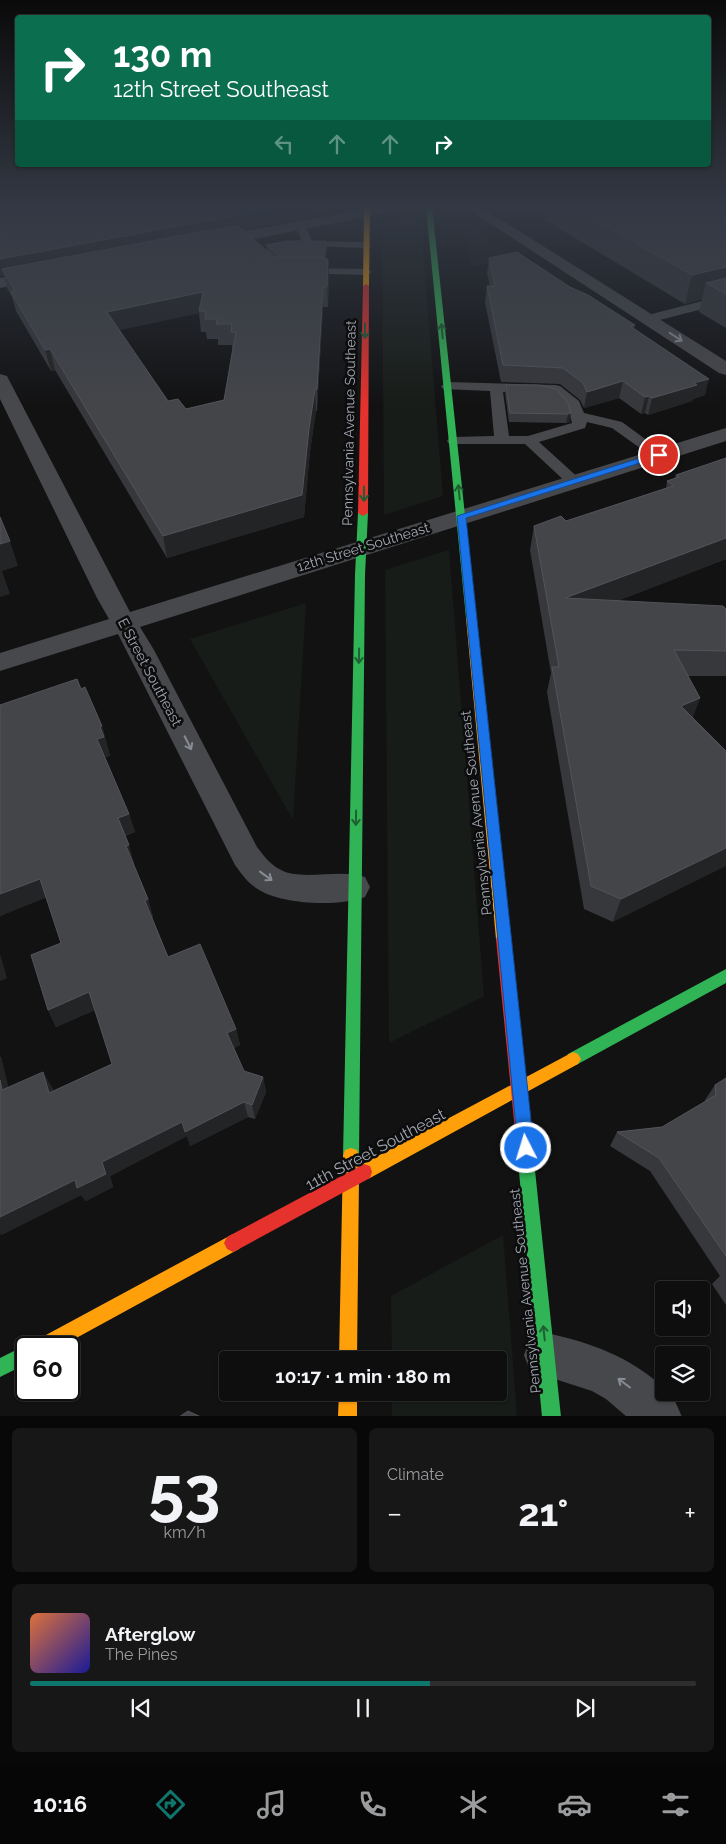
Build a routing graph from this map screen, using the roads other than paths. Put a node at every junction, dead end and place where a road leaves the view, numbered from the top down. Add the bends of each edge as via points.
1 (52, 273) edge
2 (366, 273) edge
3 (436, 273) edge
4 (576, 273) edge
5 (0, 283) edge
6 (726, 299) edge
7 (648, 319) junction
8 (726, 369) edge
9 (0, 380) edge
10 (448, 386) junction
11 (496, 387) junction
12 (531, 388) junction
13 (534, 403) edge
14 (578, 416) junction
15 (537, 422) edge
16 (726, 434) edge
17 (534, 439) junction
18 (454, 441) junction
19 (502, 441) junction
20 (659, 455) junction
21 (574, 481) junction
22 (461, 516) junction
23 (362, 548) junction
24 (124, 623) junction
25 (0, 662) edge
26 (354, 887) junction
27 (726, 976) edge
28 (520, 1089) junction
29 (351, 1180) junction
30 (61, 1336) edge
31 (348, 1351) edge
32 (546, 1355) junction
33 (15, 1360) edge
34 (0, 1368) edge
35 (348, 1401) edge
36 (347, 1416) edge
37 (552, 1416) edge
38 (659, 1416) edge

1 - 5 street
2 -> 23 main road, Pennsylvania Avenue Southeast
10 -> 3 main road, Pennsylvania Avenue Southeast
4 - 7 street
6 - 7 lane
7 -> 8 street
9 - 24 street, E Street Southeast
10 - 11 lane
10 - 18 main road, Pennsylvania Avenue Southeast
11 - 12 lane
11 - 19 lane
12 - 13 lane
12 - 14 lane via 555,389 574,404
14 - 17 lane via 580,425
14 - 20 lane via 617,425
15 - 17 lane
16 - 20 street, 12th Street Southeast
17 - 19 lane
17 - 21 lane
18 - 19 lane
22 -> 18 main road, Pennsylvania Avenue Southeast
20 - 21 street, 12th Street Southeast
21 - 22 street, 12th Street Southeast
22 - 23 street, 12th Street Southeast
22 - 28 main road, Pennsylvania Avenue Southeast
23 - 24 street, 12th Street Southeast
23 -> 26 main road, Pennsylvania Avenue Southeast
24 - 25 street, 12th Street Southeast
24 -> 26 street, E Street Southeast via 141,650 236,838 258,870 270,880 284,885
26 - 29 main road, Pennsylvania Avenue Southeast
27 - 28 main road, 11th Street Southeast
28 - 29 main road, 11th Street Southeast
32 -> 28 main road, Pennsylvania Avenue Southeast
29 - 30 main road, 11th Street Southeast
29 - 31 main road, Pennsylvania Avenue Southeast
32 - 37 main road, Pennsylvania Avenue Southeast
38 -> 32 street via 620,1380 599,1369
33 - 34 main road
35 - 36 main road

